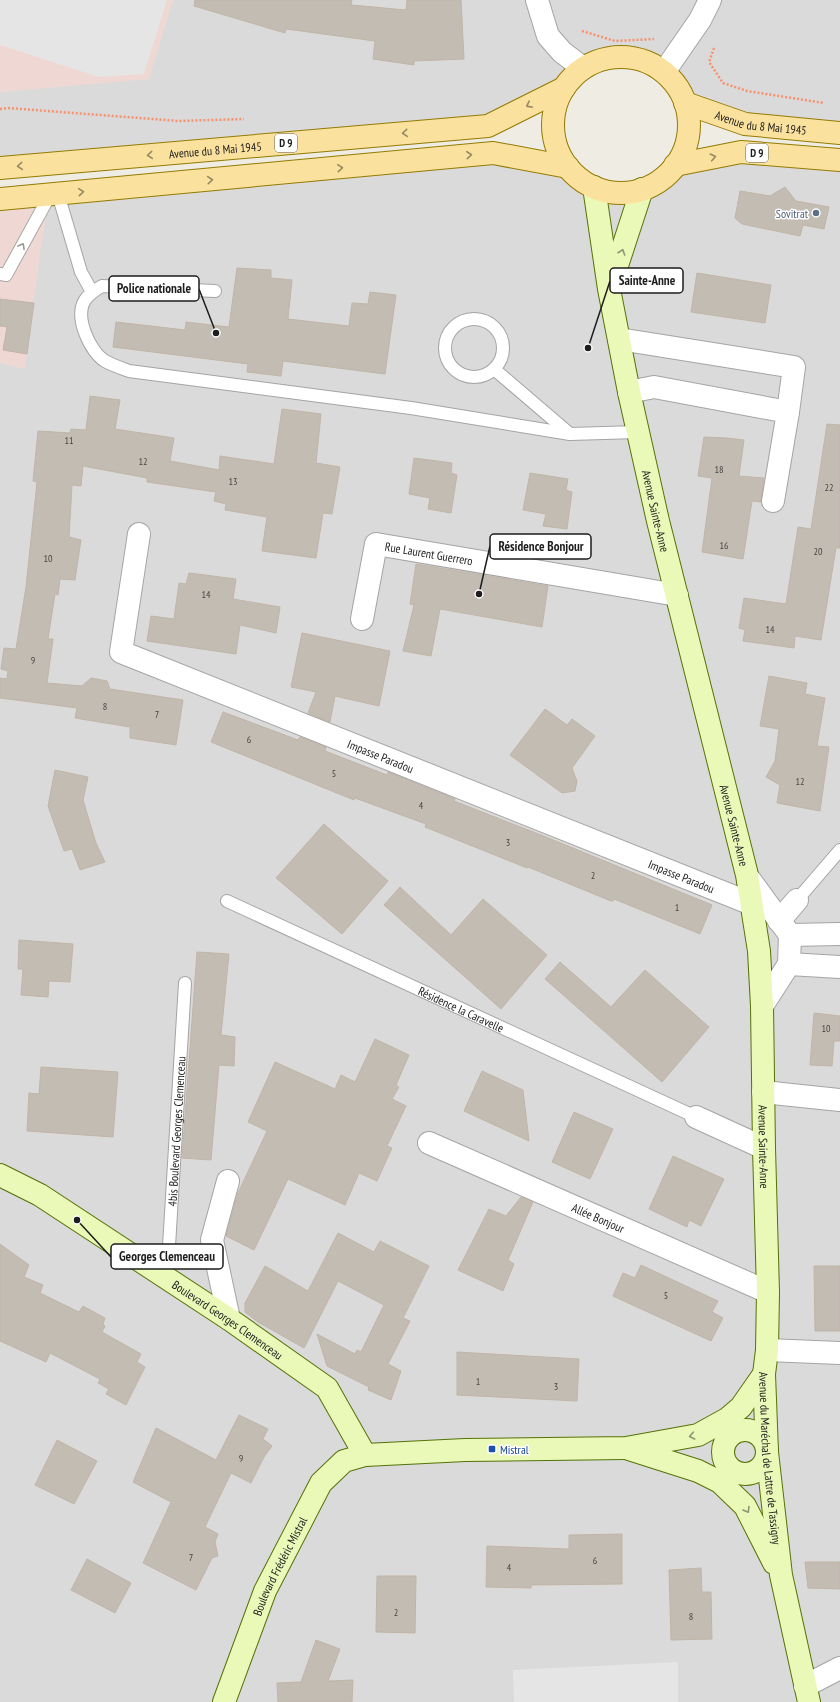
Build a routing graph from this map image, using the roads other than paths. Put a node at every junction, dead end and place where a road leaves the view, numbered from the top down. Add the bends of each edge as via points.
1 (537, 0) edge
2 (710, 0) edge
3 (583, 68) junction
4 (664, 72) junction
5 (564, 88) junction
6 (685, 102) junction
7 (840, 133) edge
8 (840, 160) edge
9 (675, 165) junction
10 (568, 167) junction
11 (0, 168) edge
12 (594, 187) junction
13 (642, 189) junction
14 (54, 194) junction
15 (0, 199) edge
16 (0, 274) edge
17 (609, 289) junction
18 (92, 292) junction
19 (215, 292) dead end
20 (619, 339) junction
21 (494, 369) junction
22 (630, 392) junction
23 (788, 412) junction
24 (638, 432) junction
25 (570, 434) junction
26 (773, 501) dead end
27 (139, 534) dead end
28 (677, 596) junction
29 (362, 620) dead end
30 (840, 850) edge
31 (747, 875) junction
32 (797, 900) joint
33 (227, 901) dead end
34 (752, 904) junction
35 (784, 928) junction
36 (840, 934) edge
37 (789, 964) junction
38 (840, 967) edge
39 (185, 983) dead end
40 (762, 1006) junction
41 (763, 1092) junction
42 (840, 1100) edge
43 (696, 1116) joint
44 (429, 1143) dead end
45 (764, 1148) junction
46 (0, 1175) edge
47 (228, 1181) dead end
48 (167, 1279) junction
49 (768, 1292) junction
50 (229, 1320) junction
51 (766, 1350) junction
52 (840, 1353) edge
53 (764, 1374) junction
54 (730, 1426) junction
55 (626, 1448) junction
56 (767, 1452) junction
57 (365, 1455) junction
58 (725, 1475) junction
59 (781, 1575) junction
60 (840, 1668) edge
61 (807, 1694) edge
62 (224, 1702) edge

1 - 3 street via 548,36 562,52
2 - 4 street via 700,20
3 - 4 main road via 607,58 624,57 645,61
3 - 5 main road
4 - 6 main road via 676,85
5 - 10 main road via 558,100 553,125 558,148
5 -> 11 main road, Avenue du 8 Mai 1945 / D 9 via 488,126
6 - 7 main road, Avenue du 8 Mai 1945 / D 9 via 745,124
6 - 9 main road via 689,129 686,144
9 -> 8 main road, D 9 via 741,152
9 - 13 main road via 661,180
10 - 12 main road via 580,179
14 -> 10 main road via 493,153
12 - 13 main road via 626,192
12 - 17 main road, Avenue Sainte-Anne
17 -> 13 main road
14 - 15 main road
16 -> 14 lane via 6,275
14 - 18 lane via 81,272
17 - 20 main road, Avenue Sainte-Anne
18 - 19 lane via 102,286
18 - 25 lane via 84,301 81,321 91,348 105,361 129,371 411,408
20 - 22 main road, Avenue Sainte-Anne
20 - 23 street via 794,367
21 - 21 lane via 502,354 503,344 494,327 485,321 475,319 457,324 445,341 447,360 453,369 469,377 486,374
21 - 25 lane
22 - 23 street via 654,387
22 - 24 main road, Avenue Sainte-Anne
23 - 26 street
24 - 25 lane
24 - 28 main road, Avenue Sainte-Anne
27 - 34 street, Impasse Paradou via 122,652
28 - 29 street, Rue Laurent Guerrero via 376,544
28 - 31 main road, Avenue Sainte-Anne
30 - 32 lane
31 - 34 main road, Avenue Sainte-Anne
31 - 35 street
32 - 35 street
33 - 43 lane, Résidence la Caravelle
34 - 40 main road, Avenue Sainte-Anne via 759,951
35 - 36 street
35 - 37 street
37 - 38 street
37 - 40 street
39 - 48 lane, 4bis Boulevard Georges Clemenceau
40 - 41 main road, Avenue Sainte-Anne
41 - 42 street
41 - 45 main road, Avenue Sainte-Anne
43 - 45 street
44 - 49 street, Allée Bonjour
45 - 49 main road, Avenue Sainte-Anne
46 - 48 main road, Boulevard Georges Clemenceau via 40,1195
47 - 50 street via 212,1240
48 - 50 main road, Boulevard Georges Clemenceau
49 - 51 main road, Avenue Sainte-Anne
50 - 57 main road, Boulevard Georges Clemenceau via 327,1388
51 - 52 street
51 - 53 main road, Avenue Sainte-Anne
53 - 54 main road, Avenue du Maréchal de Lattre de Tassigny
53 - 56 main road, Avenue du Maréchal de Lattre de Tassigny
54 -> 55 main road, Avenue du Maréchal de Lattre de Tassigny via 698,1435
54 - 56 main road via 753,1431 764,1439
54 - 58 main road via 723,1449
55 - 57 main road, Boulevard Frédéric Mistral via 472,1450
55 - 58 main road via 698,1471
56 - 58 main road via 766,1460 757,1471
56 - 59 main road, Avenue du Maréchal de Lattre de Tassigny
57 - 62 main road, Boulevard Frédéric Mistral via 344,1461 321,1483 264,1591
58 -> 59 main road via 745,1506
59 - 61 main road, Avenue du Maréchal de Lattre de Tassigny
60 - 61 street

